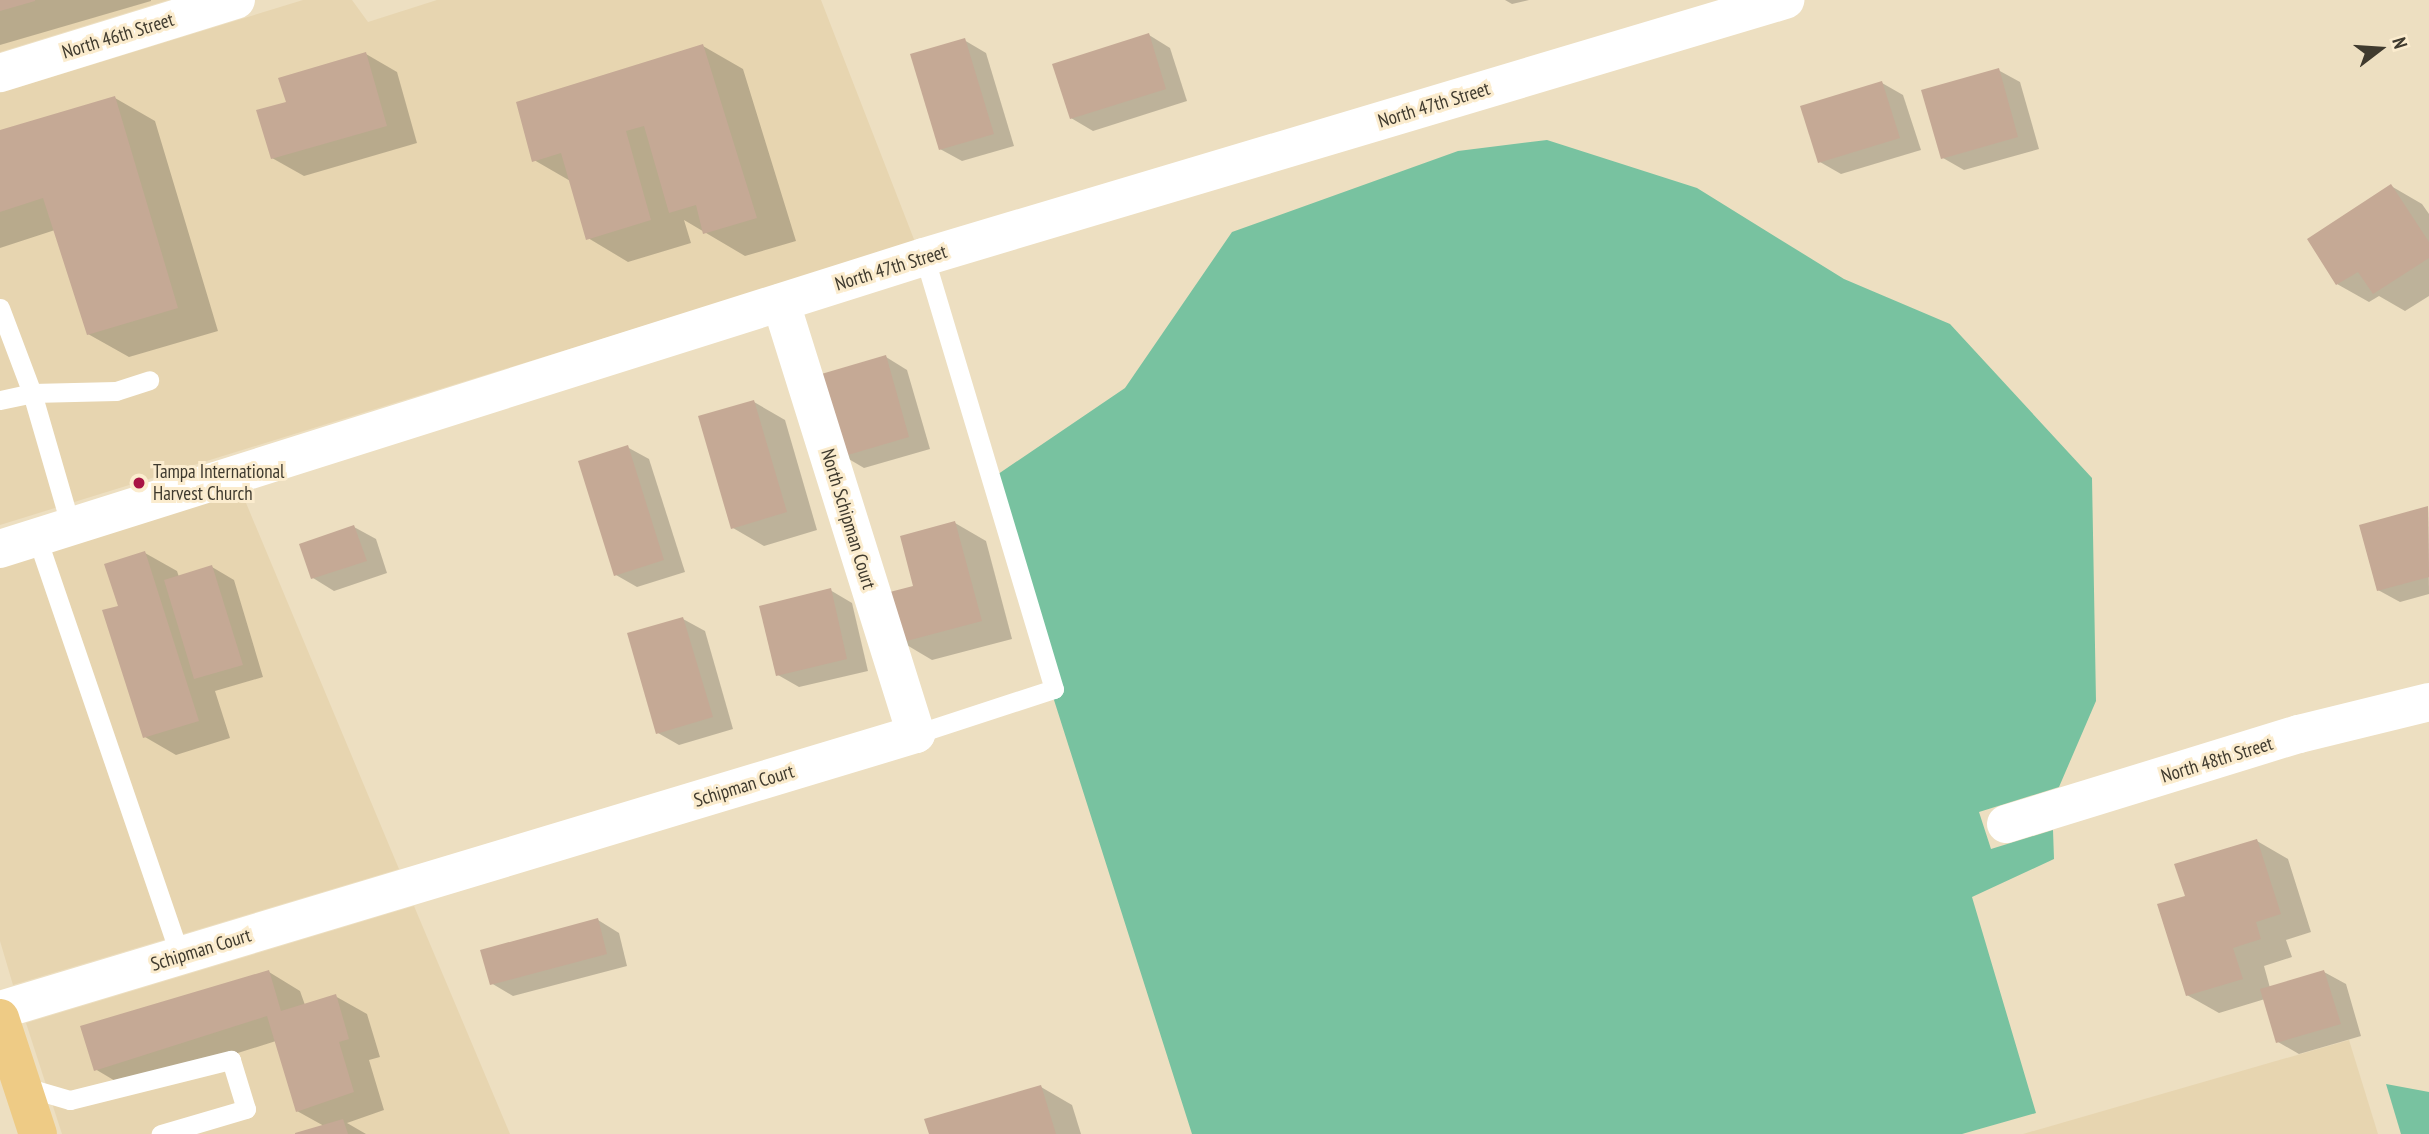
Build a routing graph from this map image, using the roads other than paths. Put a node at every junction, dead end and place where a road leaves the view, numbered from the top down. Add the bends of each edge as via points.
1 (236, 0) edge
2 (1785, 0) edge
3 (0, 73) edge
4 (924, 257) junction
5 (780, 303) junction
6 (0, 308) edge
7 (149, 380) dead end
8 (32, 393) junction
9 (0, 400) edge
10 (53, 531) junction
11 (0, 549) edge
12 (2429, 702) edge
13 (916, 734) junction
14 (2006, 824) dead end
15 (180, 956) junction
16 (0, 1010) edge
17 (0, 1017) edge
18 (22, 1086) junction
19 (38, 1134) edge
20 (161, 1134) edge

1 - 3 street, North 46th Street
2 - 4 street, North 47th Street
4 - 5 street, North 47th Street
4 - 13 lane, Schipman Court via 1054,689
5 - 10 street, North 47th Street
5 - 13 street, North Schipman Court
6 - 8 lane
7 - 8 lane via 117,391
8 - 9 lane
8 - 10 lane
10 - 11 street, North 47th Street
10 - 15 lane
12 - 14 street, North 48th Street via 2299,734
13 - 15 street, Schipman Court
15 - 16 street, Schipman Court
17 - 18 main road
18 - 19 main road
18 - 20 lane via 70,1101 231,1060 246,1109

